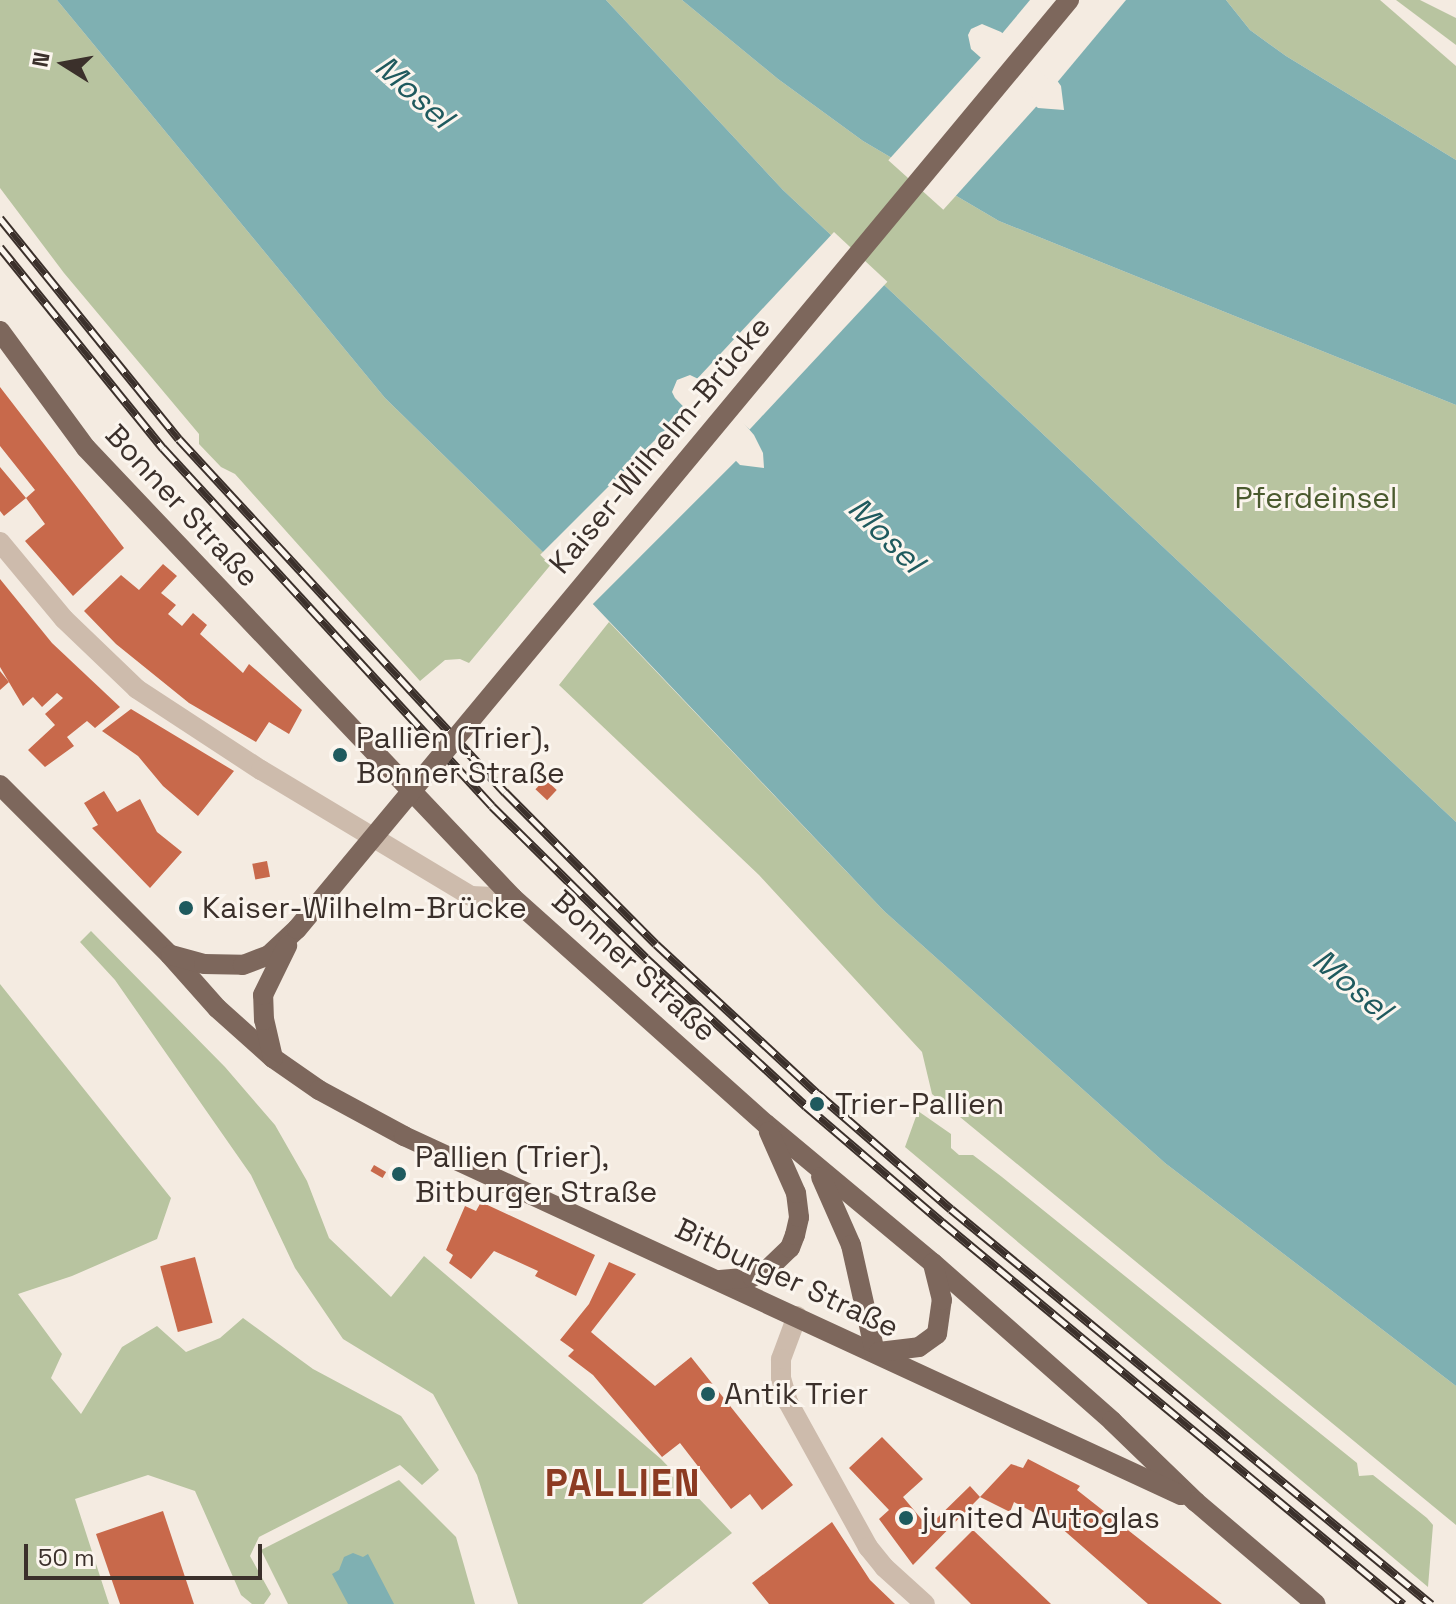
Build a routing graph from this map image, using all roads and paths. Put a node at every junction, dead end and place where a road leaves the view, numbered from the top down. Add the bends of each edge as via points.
1 (1069, 0) edge
2 (0, 331) edge
3 (0, 542) edge
4 (0, 785) edge
5 (513, 898) junction
6 (297, 929) junction
7 (170, 955) junction
8 (273, 1058) junction
9 (766, 1124) junction
10 (809, 1162) junction
11 (933, 1263) junction
12 (717, 1280) junction
13 (797, 1316) junction
14 (875, 1352) junction
15 (1196, 1502) junction
16 (925, 1604) edge
17 (1316, 1604) edge

1 - 6 main road, Kaiser-Wilhelm-Brücke, bridge
2 - 5 main road, Bonner Straße via 86,448
3 - 5 street via 64,619 137,689 471,896
4 - 7 main road, Bitburger Straße
5 - 9 main road, Bonner Straße
6 - 7 main road, Kaiser-Wilhelm-Brücke via 269,955 243,965 204,964
6 - 8 main road, Kaiser-Wilhelm-Brücke via 263,995
7 - 8 main road, Bitburger Straße via 217,1008
8 - 12 main road, Bitburger Straße via 377,1123
9 - 10 main road, Bonner Straße
9 - 12 main road via 796,1193 795,1235 769,1268 739,1280
10 - 11 main road, Bonner Straße
10 - 14 main road via 830,1194 851,1245
11 - 14 main road via 942,1300 937,1334 919,1347
11 - 15 main road, Bonner Straße
12 - 13 main road, Bitburger Straße
13 - 14 main road, Bitburger Straße
13 - 16 street via 781,1359 788,1402 868,1547
14 - 15 main road, Bitburger Straße
15 - 17 main road

